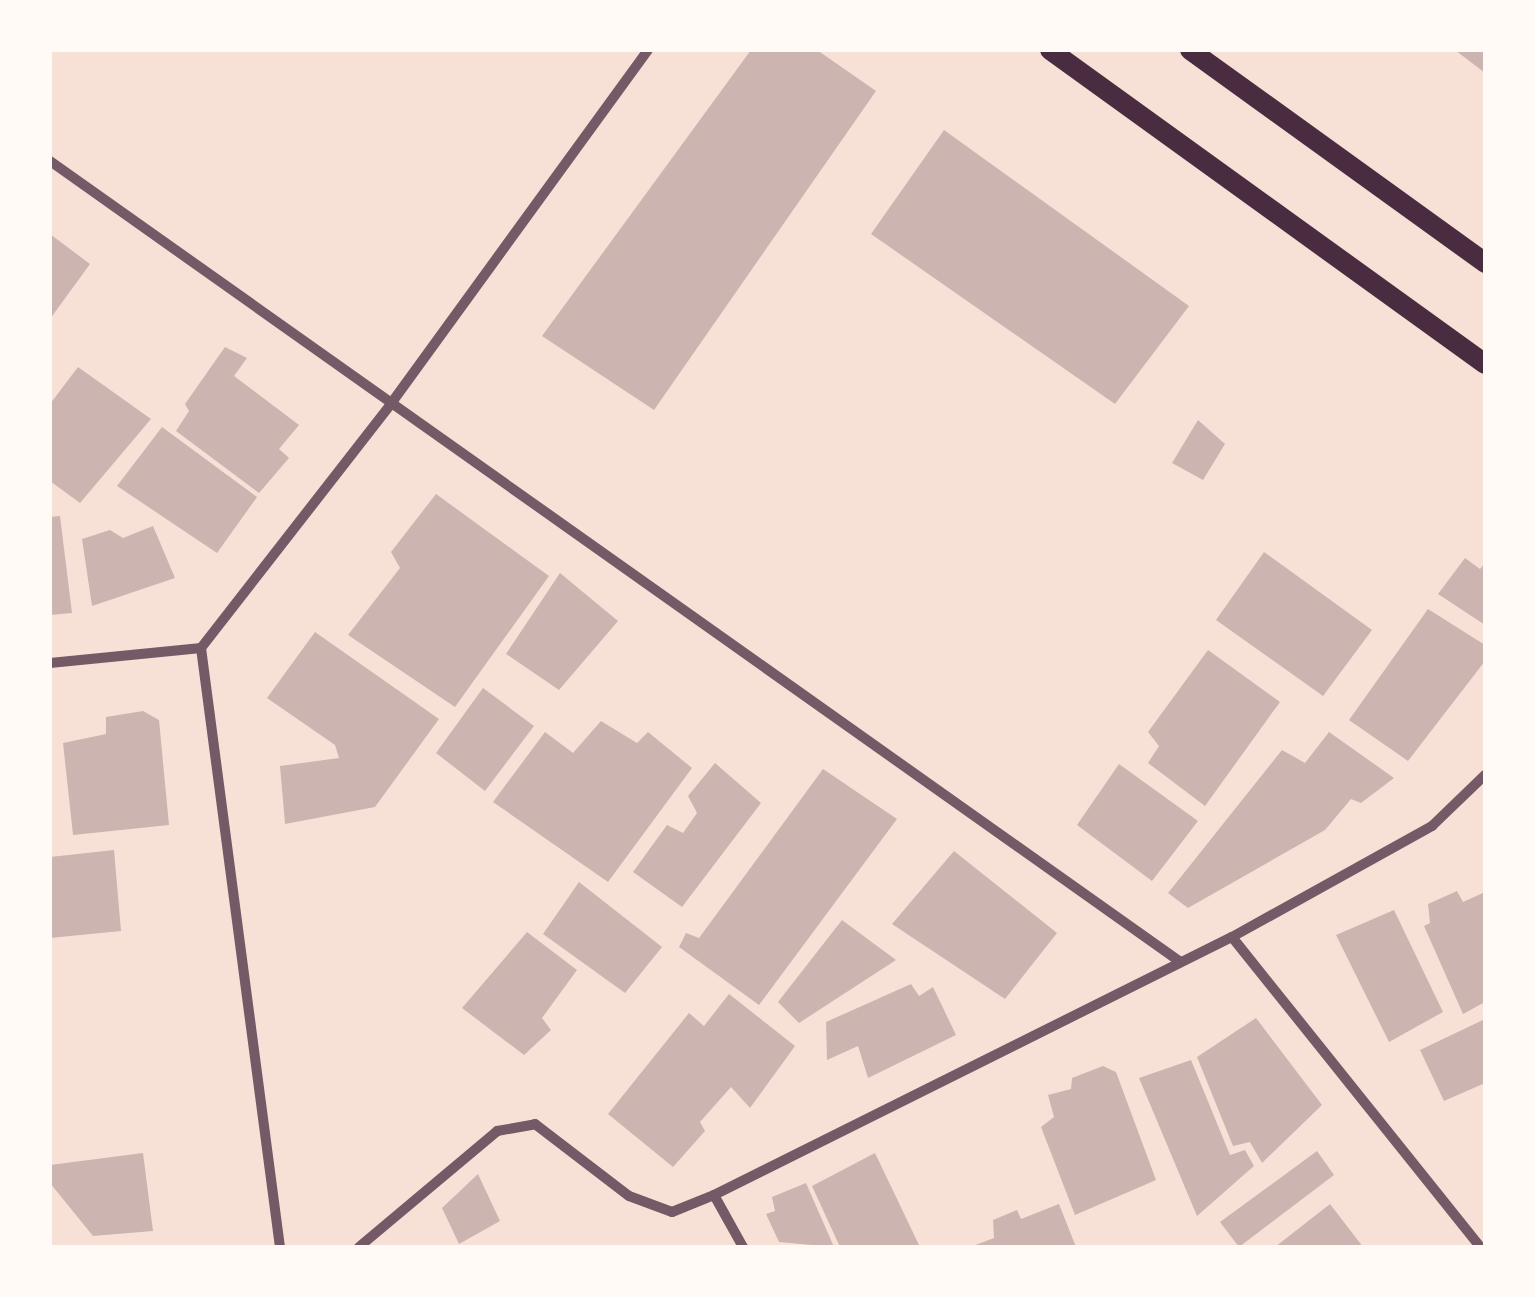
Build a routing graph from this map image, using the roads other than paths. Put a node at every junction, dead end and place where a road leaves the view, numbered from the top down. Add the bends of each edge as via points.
1 (648, 50) edge
2 (1050, 50) edge
3 (1190, 50) edge
4 (50, 161) edge
5 (1485, 263) edge
6 (1485, 364) edge
7 (390, 405) junction
8 (201, 648) junction
9 (50, 663) edge
10 (1485, 775) edge
11 (1232, 937) junction
12 (1179, 961) junction
13 (714, 1195) junction
14 (280, 1247) edge
15 (359, 1247) edge
16 (743, 1247) edge
17 (1480, 1247) edge

1 - 7 street
2 - 6 main road
3 - 5 main road
4 - 7 street
7 - 8 street
7 - 12 street
8 - 9 street
8 - 14 street
10 - 11 street via 1432,826
11 - 12 street
11 - 17 street
12 - 13 street
13 - 15 street via 672,1212 629,1196 535,1124 497,1131
13 - 16 street

